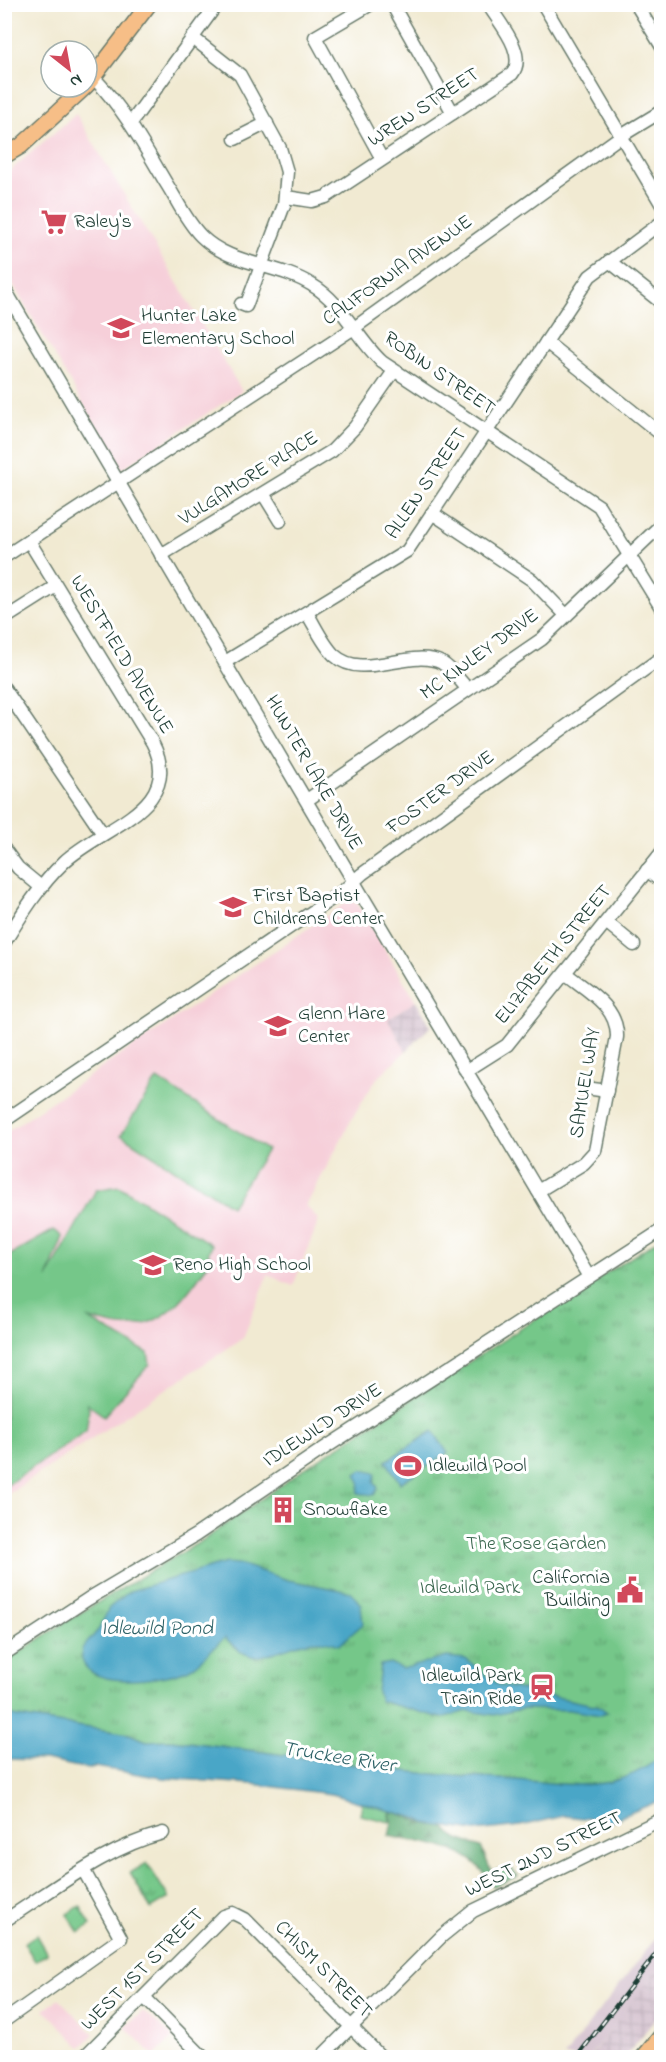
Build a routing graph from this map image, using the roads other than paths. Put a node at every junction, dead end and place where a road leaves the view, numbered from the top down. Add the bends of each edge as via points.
1 (149, 4) edge
2 (217, 4) edge
3 (371, 4) edge
4 (392, 4) edge
5 (488, 4) edge
6 (543, 4) edge
7 (636, 4) edge
8 (193, 38) junction
9 (662, 47) edge
10 (99, 71) edge
11 (99, 93) edge
12 (73, 99) edge
13 (662, 111) edge
14 (453, 113) junction
15 (131, 123) junction
16 (267, 123) junction
17 (621, 136) junction
18 (235, 139) dead end
19 (21, 146) junction
20 (4, 156) edge
21 (382, 159) junction
22 (4, 165) edge
23 (286, 197) junction
24 (662, 205) edge
25 (662, 222) edge
26 (609, 261) junction
27 (261, 265) junction
28 (4, 288) edge
29 (662, 303) edge
30 (241, 304) dead end
31 (354, 328) junction
32 (546, 342) junction
33 (394, 371) junction
34 (486, 432) junction
35 (662, 435) edge
36 (118, 481) junction
37 (264, 495) junction
38 (432, 513) junction
39 (279, 521) dead end
40 (662, 524) edge
41 (29, 541) junction
42 (162, 555) junction
43 (630, 555) junction
44 (4, 557) edge
45 (56, 586) junction
46 (662, 609) edge
47 (307, 612) junction
48 (567, 615) junction
49 (4, 619) edge
50 (662, 657) edge
51 (225, 662) junction
52 (4, 688) edge
53 (468, 689) junction
54 (307, 800) junction
55 (103, 834) junction
56 (4, 849) edge
57 (662, 852) edge
58 (647, 870) junction
59 (354, 882) junction
60 (662, 882) edge
61 (41, 887) junction
62 (606, 922) junction
63 (4, 943) edge
64 (634, 945) dead end
65 (565, 973) junction
66 (466, 1071) junction
67 (586, 1088) dead end
68 (607, 1091) junction
69 (4, 1122) edge
70 (538, 1191) junction
71 (662, 1230) edge
72 (589, 1276) junction
73 (4, 1654) edge
74 (662, 1819) edge
75 (163, 1833) dead end
76 (84, 1871) junction
77 (233, 1913) joint
78 (4, 1921) edge
79 (144, 1997) junction
80 (4, 2021) edge
81 (351, 2026) junction
82 (662, 2035) edge
83 (83, 2058) edge
84 (204, 2058) edge
85 (320, 2058) edge
86 (382, 2058) edge
87 (643, 2058) edge

1 - 10 main road
2 - 8 street
3 - 21 street via 315,37
4 - 14 street
5 - 14 street, WREN STREET via 516,52 518,64 512,74
6 - 17 street
7 - 9 street
8 - 15 street
8 - 16 street via 240,75
11 - 15 street, ROBIN STREET
12 - 19 main road
13 - 17 street, CALIFORNIA AVENUE
14 - 21 street, WREN STREET
15 - 27 street, ROBIN STREET via 201,235 223,252
16 - 18 street
16 - 23 street via 284,160
17 - 24 street
17 - 31 street, CALIFORNIA AVENUE
19 - 20 main road
19 - 22 main road
21 - 23 street, WREN STREET via 319,200
23 - 27 street
25 - 26 street, ALLEN STREET
26 - 29 street
26 - 32 street, ALLEN STREET via 590,276
27 - 30 street via 246,306
27 - 31 street, ROBIN STREET via 314,286
28 - 36 street, HUNTER LAKE DRIVE
31 - 33 street, ROBIN STREET via 371,352
31 - 36 street, CALIFORNIA AVENUE
32 - 34 street, ALLEN STREET
32 - 35 street
33 - 34 street, ROBIN STREET
33 - 37 street, VULGAMORE PLACE via 355,427 332,452
34 - 38 street, ALLEN STREET
34 - 43 street, ROBIN STREET via 598,506
36 - 41 street, CALIFORNIA AVENUE
36 - 42 street, HUNTER LAKE DRIVE
37 - 39 street
37 - 42 street, VULGAMORE PLACE
38 - 47 street, ALLEN STREET via 402,556
38 - 48 street via 532,580
40 - 43 street, MC KINLEY DRIVE
41 - 44 street, CALIFORNIA AVENUE
41 - 45 street, WESTFIELD AVENUE
42 - 51 street, HUNTER LAKE DRIVE
43 - 46 street, ROBIN STREET
43 - 48 street, MC KINLEY DRIVE
45 - 49 street
45 - 55 street, WESTFIELD AVENUE via 152,742 160,762 161,781 153,798
47 - 51 street, ALLEN STREET
47 - 53 street via 329,649 342,661 358,665 433,660 448,667
48 - 53 street, MC KINLEY DRIVE via 542,639
50 - 59 street, FOSTER DRIVE
51 - 54 street, HUNTER LAKE DRIVE
52 - 55 street
53 - 54 street, MC KINLEY DRIVE
54 - 59 street, HUNTER LAKE DRIVE
55 - 61 street, WESTFIELD AVENUE via 66,861
56 - 61 street via 18,868
57 - 58 street, ELIZABETH STREET
58 - 60 street
58 - 62 street, ELIZABETH STREET
59 - 66 street, HUNTER LAKE DRIVE
59 - 69 street, FOSTER DRIVE
61 - 63 street, WESTFIELD AVENUE
62 - 64 street
62 - 65 street, ELIZABETH STREET
65 - 66 street, ELIZABETH STREET via 507,1045
65 - 68 street, SAMUEL WAY via 607,1007 615,1021
66 - 70 street, HUNTER LAKE DRIVE
67 - 68 street
68 - 70 street, SAMUEL WAY via 595,1151 584,1163
70 - 72 street, HUNTER LAKE DRIVE
71 - 72 street, IDLEWILD DRIVE
72 - 73 street, IDLEWILD DRIVE via 196,1535
74 - 81 street, WEST 2ND STREET via 473,1911 442,1936
75 - 76 street via 128,1844
76 - 78 street
76 - 80 street via 121,1936 119,1941
77 - 79 street, WEST 1ST STREET via 224,1916
77 - 81 street, CHISM STREET via 244,1919
79 - 83 street, WEST 1ST STREET
79 - 84 street
81 - 85 street, WEST 2ND STREET
81 - 86 street, CHISM STREET
82 - 87 main road

